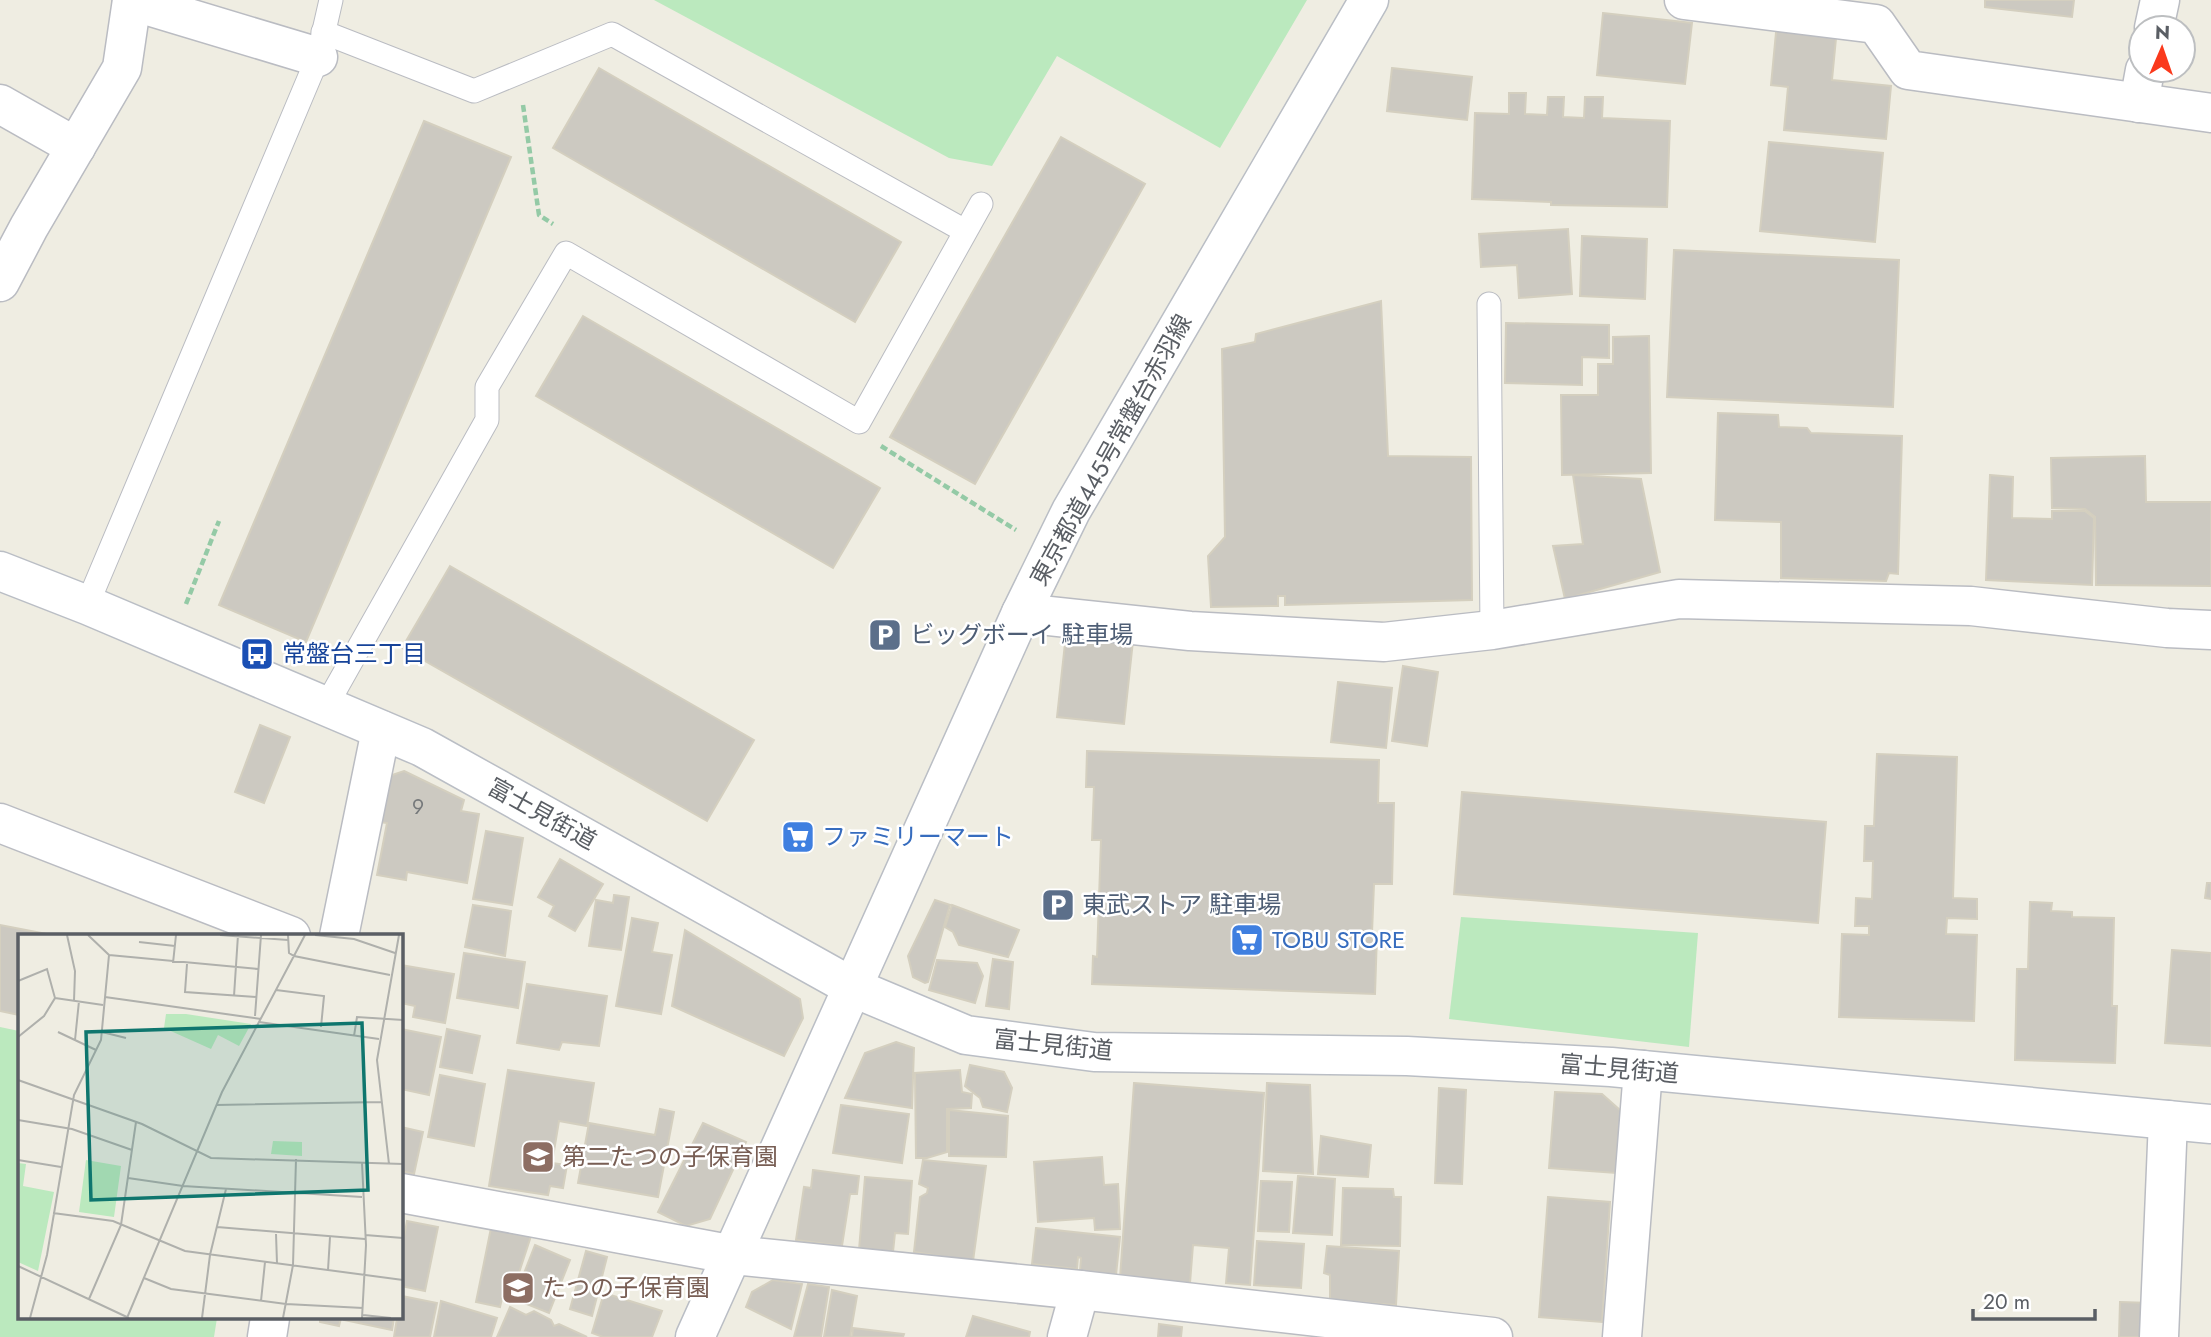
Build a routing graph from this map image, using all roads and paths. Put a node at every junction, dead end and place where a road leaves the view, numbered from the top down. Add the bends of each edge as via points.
1 (132, 0) edge
2 (331, 0) edge
3 (1369, 0) edge
4 (1684, 0) edge
5 (1878, 12) edge
6 (320, 45) junction
7 (519, 73) junction
8 (2142, 87) edge
9 (0, 104) edge
10 (2211, 113) edge
11 (76, 147) junction
12 (981, 204) dead end
13 (561, 229) dead end
14 (965, 231) junction
15 (0, 282) edge
16 (1489, 304) dead end
17 (859, 422) junction
18 (219, 520) dead end
19 (1017, 531) dead end
20 (0, 572) edge
21 (87, 605) junction
22 (1021, 613) junction
23 (182, 616) dead end
24 (2211, 630) edge
25 (1492, 631) junction
26 (326, 706) junction
27 (381, 730) junction
28 (0, 823) edge
29 (286, 934) edge
30 (339, 934) edge
31 (854, 988) junction
32 (1643, 1070) junction
33 (2168, 1120) junction
34 (2211, 1124) edge
35 (402, 1193) edge
36 (734, 1255) junction
37 (1080, 1290) junction
38 (695, 1337) edge
39 (1067, 1337) edge
40 (1493, 1337) edge
41 (1622, 1337) edge
42 (2159, 1337) edge

1 - 6 street
1 - 11 street via 121,68
2 - 6 lane
3 - 22 street, 東京都道445号常盤台赤羽線 via 1071,511
4 - 5 street
5 - 8 street via 1908,71
6 - 7 lane via 474,91
6 - 21 lane
7 - 13 path via 538,215
7 - 14 lane via 612,34
8 - 10 street
9 - 11 street
11 - 15 street
12 - 14 lane
14 - 17 lane
16 - 25 lane
17 - 19 path via 878,444
17 - 26 lane via 566,253 487,387 487,420
18 - 23 path
20 - 21 street, 富士見街道
21 - 26 street, 富士見街道
22 - 25 street via 1190,631 1384,642
22 - 31 street, 東京都道445号常盤台赤羽線
24 - 25 street via 1971,606 1679,599
26 - 27 street, 富士見街道
27 - 30 street
27 - 31 street, 富士見街道 via 422,747
28 - 29 street
31 - 32 street, 富士見街道 via 966,1035 1094,1052 1407,1056
31 - 36 street, 東京都道445号常盤台赤羽線
32 - 33 street, 富士見街道
32 - 41 street
33 - 34 street, 富士見街道
33 - 42 street
35 - 36 street
36 - 37 street
36 - 38 street, 東京都道445号常盤台赤羽線
37 - 39 street
37 - 40 street

